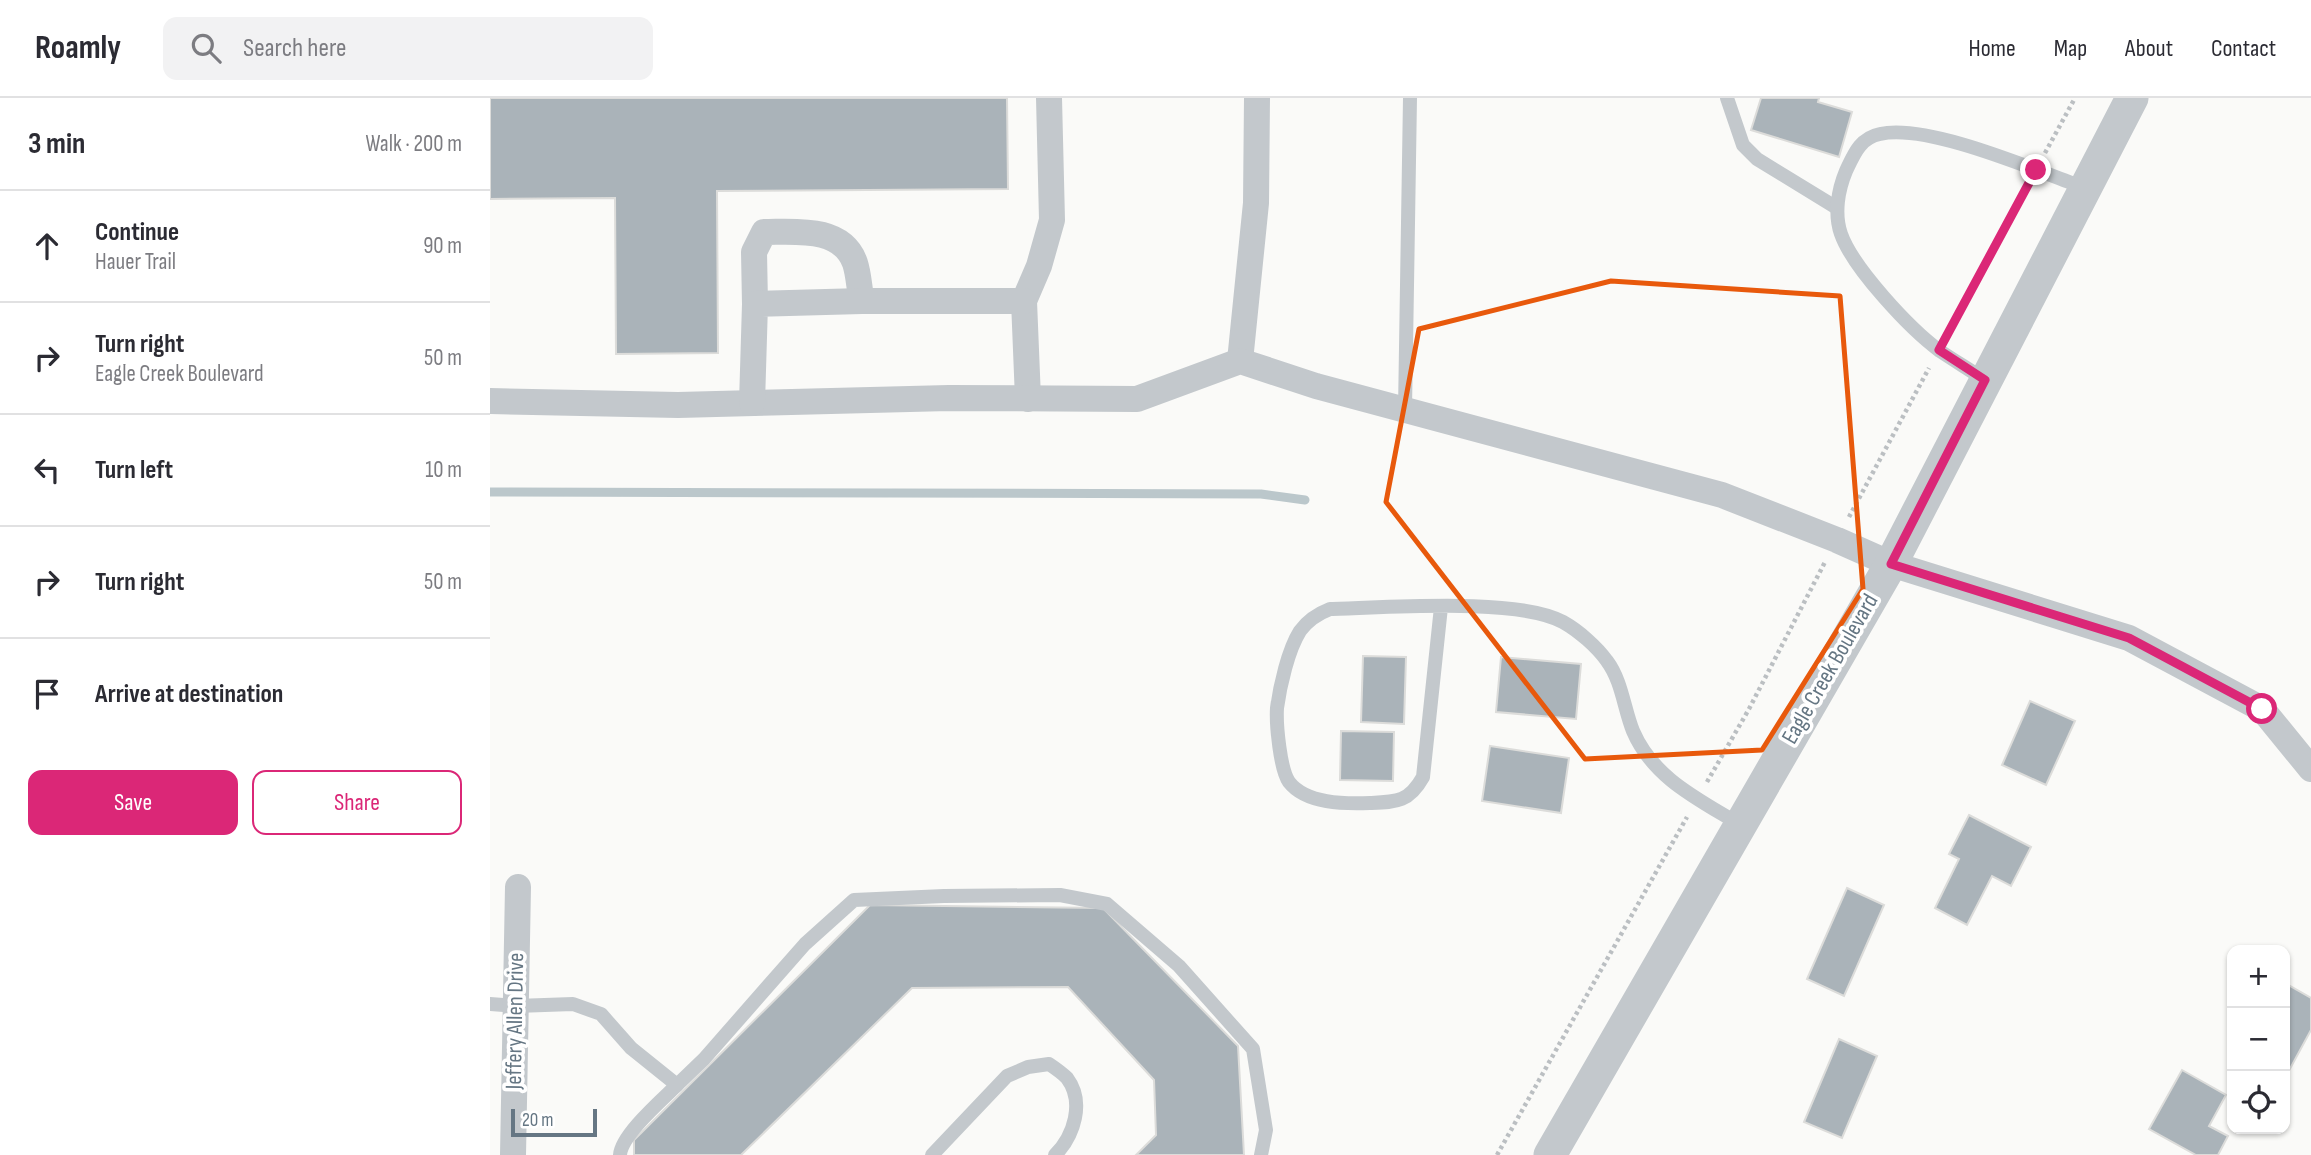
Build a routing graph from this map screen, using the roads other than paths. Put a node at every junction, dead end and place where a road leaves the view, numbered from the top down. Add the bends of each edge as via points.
1 (1049, 98) edge
2 (1257, 98) edge
3 (1410, 98) edge
4 (1727, 98) edge
5 (2132, 98) edge
6 (2085, 188) junction
7 (1837, 208) junction
8 (862, 301) junction
9 (1024, 301) junction
10 (755, 304) junction
11 (1240, 361) junction
12 (1985, 380) junction
13 (1028, 400) junction
14 (490, 401) edge
15 (752, 403) junction
16 (1405, 410) junction
17 (1891, 564) junction
18 (1441, 607) junction
19 (2311, 769) edge
20 (1739, 824) junction
21 (518, 887) dead end
22 (503, 1005) edge
23 (677, 1085) junction
24 (513, 1155) edge
25 (620, 1155) edge
26 (932, 1155) edge
27 (1055, 1155) edge
28 (1261, 1155) edge
29 (1550, 1155) edge

1 - 9 street via 1052,220
2 - 11 street via 1256,203
3 - 16 lane
4 - 7 lane via 1743,145 1757,159
5 - 6 street, Eagle Creek Boulevard
6 - 7 lane via 1926,135 1880,134 1864,140 1854,152
6 - 12 street, Eagle Creek Boulevard
7 - 12 lane via 1840,233 1854,258 1911,325
8 - 9 street
8 - 10 street
8 - 10 street via 854,262 842,243 813,232 764,232 754,252
9 - 13 street
10 - 15 street
11 - 13 street via 1137,399
11 - 16 street
12 - 17 street, Eagle Creek Boulevard
13 - 15 street
14 - 15 street
16 - 17 street via 1722,495
17 - 19 street via 2129,638 2262,709
17 - 20 street, Eagle Creek Boulevard
18 - 18 lane via 1329,609 1315,615 1299,632 1277,710 1282,762 1289,781 1302,793 1337,804 1394,802 1415,793 1423,777
18 - 20 lane via 1532,612 1563,622 1608,662 1648,758 1668,780
20 - 29 street, Eagle Creek Boulevard
21 - 22 street, Jeffery Allen Drive
22 - 23 lane via 573,1004 601,1014 631,1048
22 - 24 street, Jeffery Allen Drive
23 - 25 lane via 638,1124
23 - 28 lane via 805,944 854,900 1060,895 1108,904 1179,966 1253,1049 1266,1130
26 - 27 lane via 1007,1076 1049,1064 1066,1077 1076,1096 1074,1128

